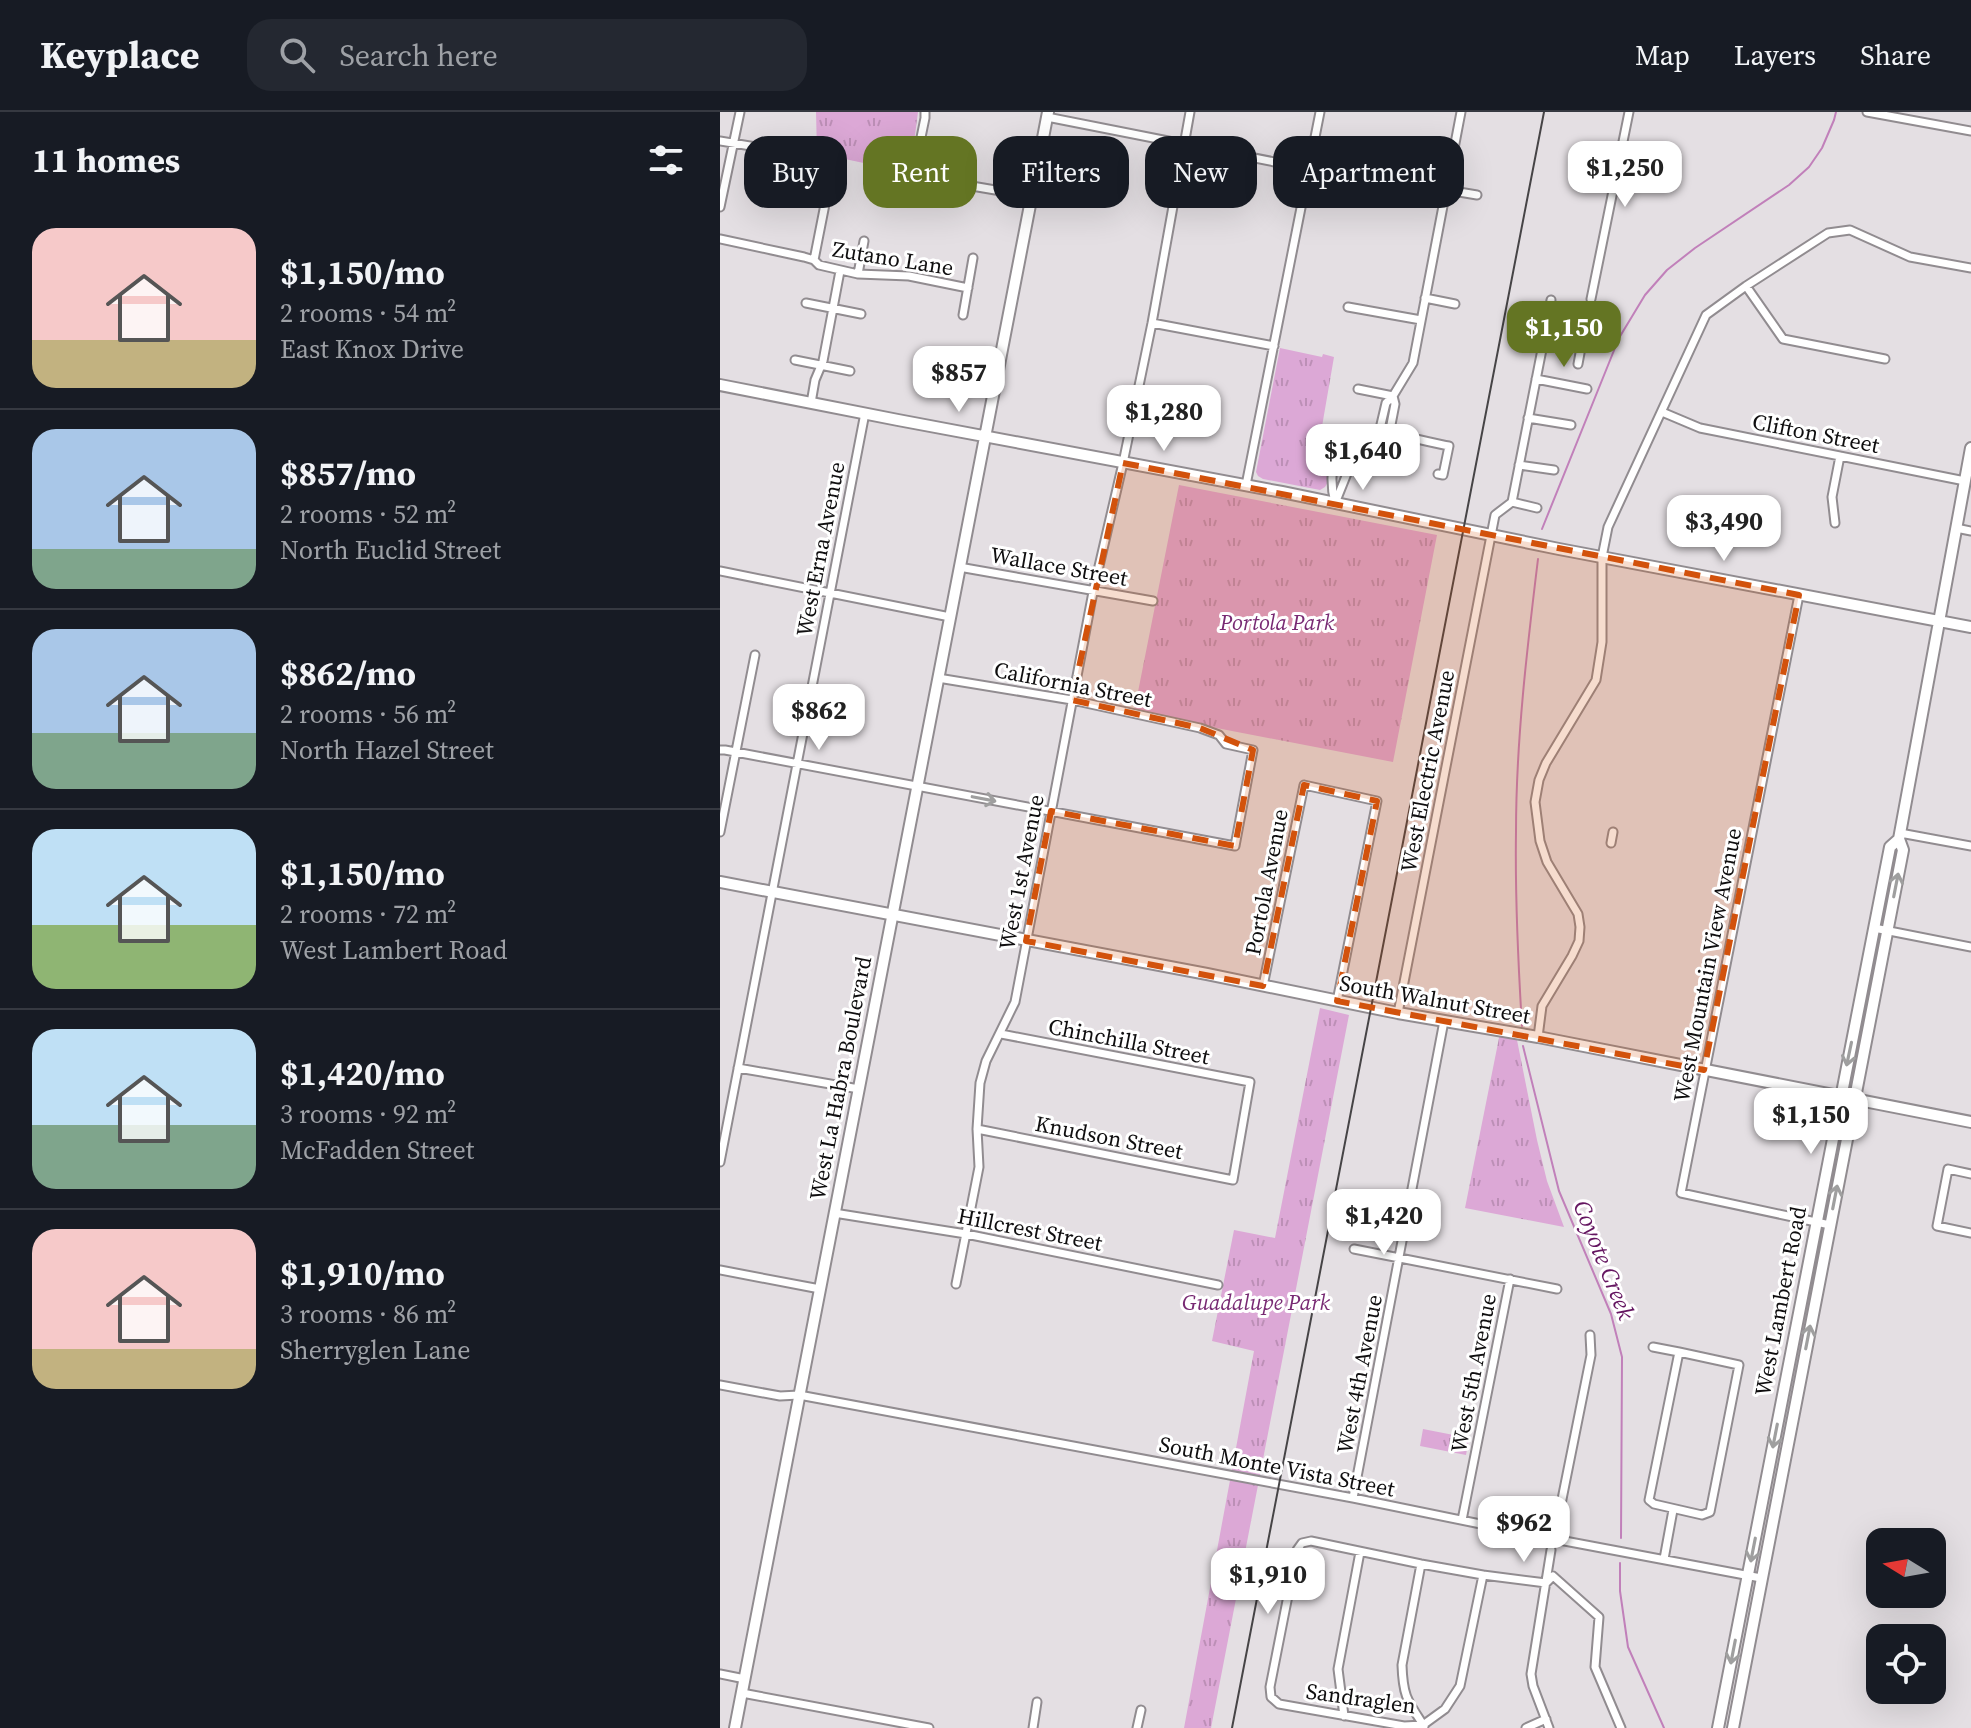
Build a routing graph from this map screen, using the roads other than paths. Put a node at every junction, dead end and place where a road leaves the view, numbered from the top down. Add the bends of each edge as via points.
1 (740, 112) edge
2 (925, 112) edge
3 (1190, 112) edge
4 (1320, 112) edge
5 (1461, 112) edge
6 (1629, 112) edge
7 (1867, 112) edge
8 (1047, 115) edge
9 (1971, 131) edge
10 (1146, 136) edge
11 (1186, 136) edge
12 (1315, 136) edge
13 (1457, 136) edge
14 (720, 141) edge
15 (734, 144) junction
16 (744, 146) edge
17 (993, 190) edge
18 (1464, 193) edge
19 (1477, 195) dead end
20 (720, 207) edge
21 (824, 208) edge
22 (1173, 208) edge
23 (1301, 208) edge
24 (1443, 208) edge
25 (720, 239) edge
26 (864, 241) dead end
27 (973, 258) dead end
28 (814, 260) junction
29 (1971, 268) edge
30 (840, 271) junction
31 (858, 274) junction
32 (1746, 286) junction
33 (968, 288) junction
34 (1425, 298) junction
35 (1591, 299) dead end
36 (1551, 300) dead end
37 (806, 303) dead end
38 (1455, 304) dead end
39 (1348, 307) dead end
40 (833, 308) junction
41 (861, 314) dead end
42 (963, 315) dead end
43 (1421, 320) junction
44 (1152, 323) junction
45 (1547, 324) junction
46 (1614, 324) dead end
47 (1584, 331) junction
48 (1274, 346) junction
49 (1885, 359) dead end
50 (795, 360) dead end
51 (1578, 364) dead end
52 (821, 365) junction
53 (850, 371) dead end
54 (1536, 379) junction
55 (720, 385) edge
56 (1358, 389) dead end
57 (1587, 389) dead end
58 (1393, 396) junction
59 (811, 403) junction
60 (1662, 412) junction
61 (865, 413) junction
62 (1528, 418) junction
63 (1571, 425) dead end
64 (1355, 431) junction
65 (1379, 433) junction
66 (1389, 435) junction
67 (985, 436) junction
68 (1971, 448) edge
69 (1840, 456) junction
70 (1123, 463) junction
71 (1519, 465) junction
72 (1554, 470) dead end
73 (1438, 474) dead end
74 (1965, 481) junction
75 (1246, 485) junction
76 (1512, 502) junction
77 (1335, 503) junction
78 (1537, 508) dead end
79 (1835, 523) dead end
80 (1956, 528) junction
81 (1971, 531) edge
82 (1491, 535) junction
83 (1602, 557) junction
84 (959, 567) junction
85 (720, 571) edge
86 (1093, 592) junction
87 (830, 593) junction
88 (1799, 595) junction
89 (1153, 601) dead end
90 (950, 617) junction
91 (1939, 621) junction
92 (1971, 627) edge
93 (755, 655) dead end
94 (938, 678) junction
95 (1072, 700) junction
96 (720, 750) edge
97 (736, 752) junction
98 (797, 764) junction
99 (917, 786) junction
100 (1051, 811) junction
101 (720, 832) edge
102 (1613, 832) dead end
103 (1899, 836) junction
104 (1611, 843) dead end
105 (1971, 846) edge
106 (720, 882) edge
107 (772, 891) junction
108 (892, 914) junction
109 (1874, 928) junction
110 (1887, 931) junction
111 (1026, 941) junction
112 (1971, 947) edge
113 (1263, 986) junction
114 (1337, 1001) junction
115 (1398, 1013) junction
116 (1444, 1021) junction
117 (1001, 1034) junction
118 (1538, 1037) junction
119 (738, 1068) junction
120 (1704, 1070) junction
121 (859, 1089) junction
122 (1840, 1097) junction
123 (1855, 1100) junction
124 (1971, 1122) edge
125 (977, 1129) junction
126 (720, 1162) edge
127 (1971, 1174) edge
128 (1233, 1180) joint
129 (834, 1213) junction
130 (1816, 1222) junction
131 (1830, 1225) junction
132 (1971, 1233) edge
133 (966, 1234) junction
134 (1354, 1249) dead end
135 (1400, 1258) junction
136 (720, 1270) edge
137 (1510, 1279) junction
138 (956, 1284) dead end
139 (1218, 1285) dead end
140 (820, 1289) junction
141 (1557, 1289) dead end
142 (1590, 1335) dead end
143 (1653, 1347) dead end
144 (1679, 1352) junction
145 (720, 1385) edge
146 (799, 1395) junction
147 (1353, 1498) junction
148 (1673, 1510) junction
149 (1462, 1520) junction
150 (1554, 1539) junction
151 (1551, 1550) dead end
152 (1360, 1552) junction
153 (1664, 1559) junction
154 (1421, 1564) junction
155 (1483, 1575) junction
156 (1748, 1576) junction
157 (1761, 1578) junction
158 (1546, 1583) junction
159 (720, 1674) edge
160 (745, 1679) junction
161 (742, 1693) junction
162 (1037, 1702) dead end
163 (1141, 1710) dead end
164 (1344, 1716) junction
165 (1546, 1719) junction
166 (1424, 1726) edge
167 (735, 1728) edge
168 (929, 1728) edge
169 (1033, 1728) edge
170 (1137, 1728) edge
171 (1526, 1728) edge
172 (1549, 1728) edge
173 (1621, 1728) edge
174 (1718, 1728) edge
175 (1733, 1728) edge

1 - 15 street
2 - 17 street via 913,176
3 - 11 street, West 1st Avenue
4 - 12 street
5 - 13 street
6 - 35 street
7 - 9 street
8 - 10 street
8 - 67 main road, West La Habra Boulevard
14 - 15 street
15 - 16 street
15 - 20 street
18 - 19 street
21 - 28 street
22 - 44 street, West 1st Avenue
23 - 48 street
24 - 34 street
25 - 28 street, Zutano Lane
26 - 31 street
27 - 33 street
28 - 30 street, Zutano Lane
29 - 32 street via 1910,257 1850,230 1828,233
30 - 31 street, Zutano Lane
30 - 40 street
31 - 33 street, Zutano Lane via 909,276
32 - 49 street via 1783,339
32 - 60 street via 1706,315
33 - 42 street
34 - 38 street
34 - 43 street
36 - 45 street
37 - 40 street
39 - 43 street
40 - 41 street
40 - 52 street
43 - 58 street via 1413,363
44 - 48 street
44 - 70 street, West 1st Avenue
45 - 47 street
45 - 54 street
46 - 47 street via 1586,319
47 - 51 street
48 - 75 street
50 - 52 street
52 - 53 street
52 - 59 street
54 - 57 street
54 - 62 street
55 - 59 main road
56 - 58 street
58 - 65 street via 1386,403
58 - 66 street
59 - 61 main road
60 - 69 street, Clifton Street via 1700,428
60 - 83 street via 1608,527
61 - 67 main road
61 - 87 street, West Erna Avenue
62 - 63 street
62 - 71 street
64 - 65 street
64 - 77 street
64 - 77 street via 1339,441 1331,486
65 - 66 street
66 - 73 street via 1449,446 1443,475
67 - 70 main road
67 - 84 main road, West La Habra Boulevard
68 - 74 main road, West Lambert Road
69 - 74 street, Clifton Street
69 - 79 street via 1832,497
70 - 75 main road
70 - 86 street, West 1st Avenue
71 - 72 street
71 - 76 street
74 - 80 main road, West Lambert Road
75 - 77 main road
76 - 78 street
76 - 82 street via 1495,515
77 - 82 main road
80 - 81 street
80 - 91 main road, West Lambert Road
82 - 83 main road
82 - 115 street, West Electric Avenue
83 - 88 main road
83 - 118 street via 1602,642 1596,680 1546,763 1535,802 1547,862 1578,914 1580,927 1572,956 1542,1006
84 - 86 street, Wallace Street
84 - 90 main road, West La Habra Boulevard
85 - 87 street
86 - 89 street, Wallace Street
86 - 95 street, West 1st Avenue
87 - 90 street
87 - 98 street, West Erna Avenue
88 - 91 main road
88 - 120 street, West Mountain View Avenue
90 - 94 main road, West La Habra Boulevard
91 - 92 main road
91 - 103 main road, West Lambert Road
93 - 97 street
94 - 95 street, California Street
94 - 99 main road, West La Habra Boulevard
95 - 100 street, West 1st Avenue
95 - 100 street, California Street via 1200,728 1226,744 1253,750 1235,846
96 - 97 street
97 - 98 street
97 - 101 street
98 - 99 street
98 - 107 street, West Erna Avenue
99 -> 100 street
99 - 108 main road, West La Habra Boulevard
100 - 111 street, West 1st Avenue
102 - 104 street
103 - 105 street
103 - 109 main road, West Lambert Road via 1890,847
110 -> 103 main road, West Lambert Road via 1903,850
106 - 107 main road, South Walnut Street
107 - 108 main road, South Walnut Street
107 - 119 street, West Erna Avenue
108 - 111 main road, South Walnut Street
108 - 121 main road, West La Habra Boulevard
109 - 110 street
109 -> 122 main road, West Lambert Road
110 - 112 street
110 - 123 main road, West Lambert Road
111 - 113 main road, South Walnut Street
111 - 117 street, West 1st Avenue via 1015,1002
113 - 114 main road, South Walnut Street
113 - 114 street, Portola Avenue via 1304,785 1377,801
114 - 115 main road, South Walnut Street
115 - 116 main road, South Walnut Street
116 - 118 main road, South Walnut Street
116 - 135 street, West 4th Avenue
117 - 125 street, West 1st Avenue via 980,1083
117 - 128 street, Chinchilla Street via 1250,1082
118 - 120 main road, South Walnut Street
119 - 121 street
119 - 126 street, West Erna Avenue
120 - 122 main road, South Walnut Street
120 - 130 street, West Mountain View Avenue via 1681,1193
121 - 129 main road, West La Habra Boulevard
122 - 123 main road, South Walnut Street
122 - 130 main road, West Lambert Road
123 - 124 main road, South Walnut Street
131 -> 123 main road, West Lambert Road
125 - 128 street, Knudson Street
125 - 133 street, West 1st Avenue via 979,1167
127 - 132 street via 1948,1169 1937,1226
129 - 133 street, Hillcrest Street
129 - 140 main road, West La Habra Boulevard
130 - 131 street, West Mountain View Avenue
130 -> 156 main road, West Lambert Road
157 -> 131 main road, West Lambert Road
133 - 138 street, West 1st Avenue
133 - 139 street, Hillcrest Street
134 - 135 street
135 - 137 street
135 - 147 street, West 4th Avenue
136 - 140 street
137 - 141 street
137 - 149 street, West 5th Avenue
140 - 146 main road, West La Habra Boulevard
142 - 150 street via 1591,1355
143 - 144 street
144 - 148 street via 1649,1500
144 - 148 street via 1739,1365 1710,1512
145 - 146 street, South Monte Vista Street
146 - 147 street, South Monte Vista Street
146 - 160 main road, West La Habra Boulevard
147 - 149 street, South Monte Vista Street
148 - 153 street
149 - 150 street, South Monte Vista Street
150 - 153 street, South Monte Vista Street
151 - 158 street
152 - 154 street
152 - 164 street via 1338,1669
152 - 164 street, Sandraglen via 1311,1541 1297,1550 1270,1687 1279,1704
153 - 156 street, South Monte Vista Street
154 - 155 street
154 - 166 street via 1402,1665 1404,1694
155 - 158 street
155 - 166 street, Sandraglen via 1460,1686 1445,1709
156 - 157 street, South Monte Vista Street
156 -> 174 main road, West Lambert Road
157 - 175 main road, West Lambert Road
158 - 165 street via 1531,1674
158 - 173 street via 1553,1576 1599,1617 1595,1667
159 - 160 street
160 - 161 main road, West La Habra Boulevard
161 - 167 main road, West La Habra Boulevard
161 - 168 street
162 - 169 street
163 - 170 street
164 - 166 street, Sandraglen
165 - 171 street
165 - 172 street

